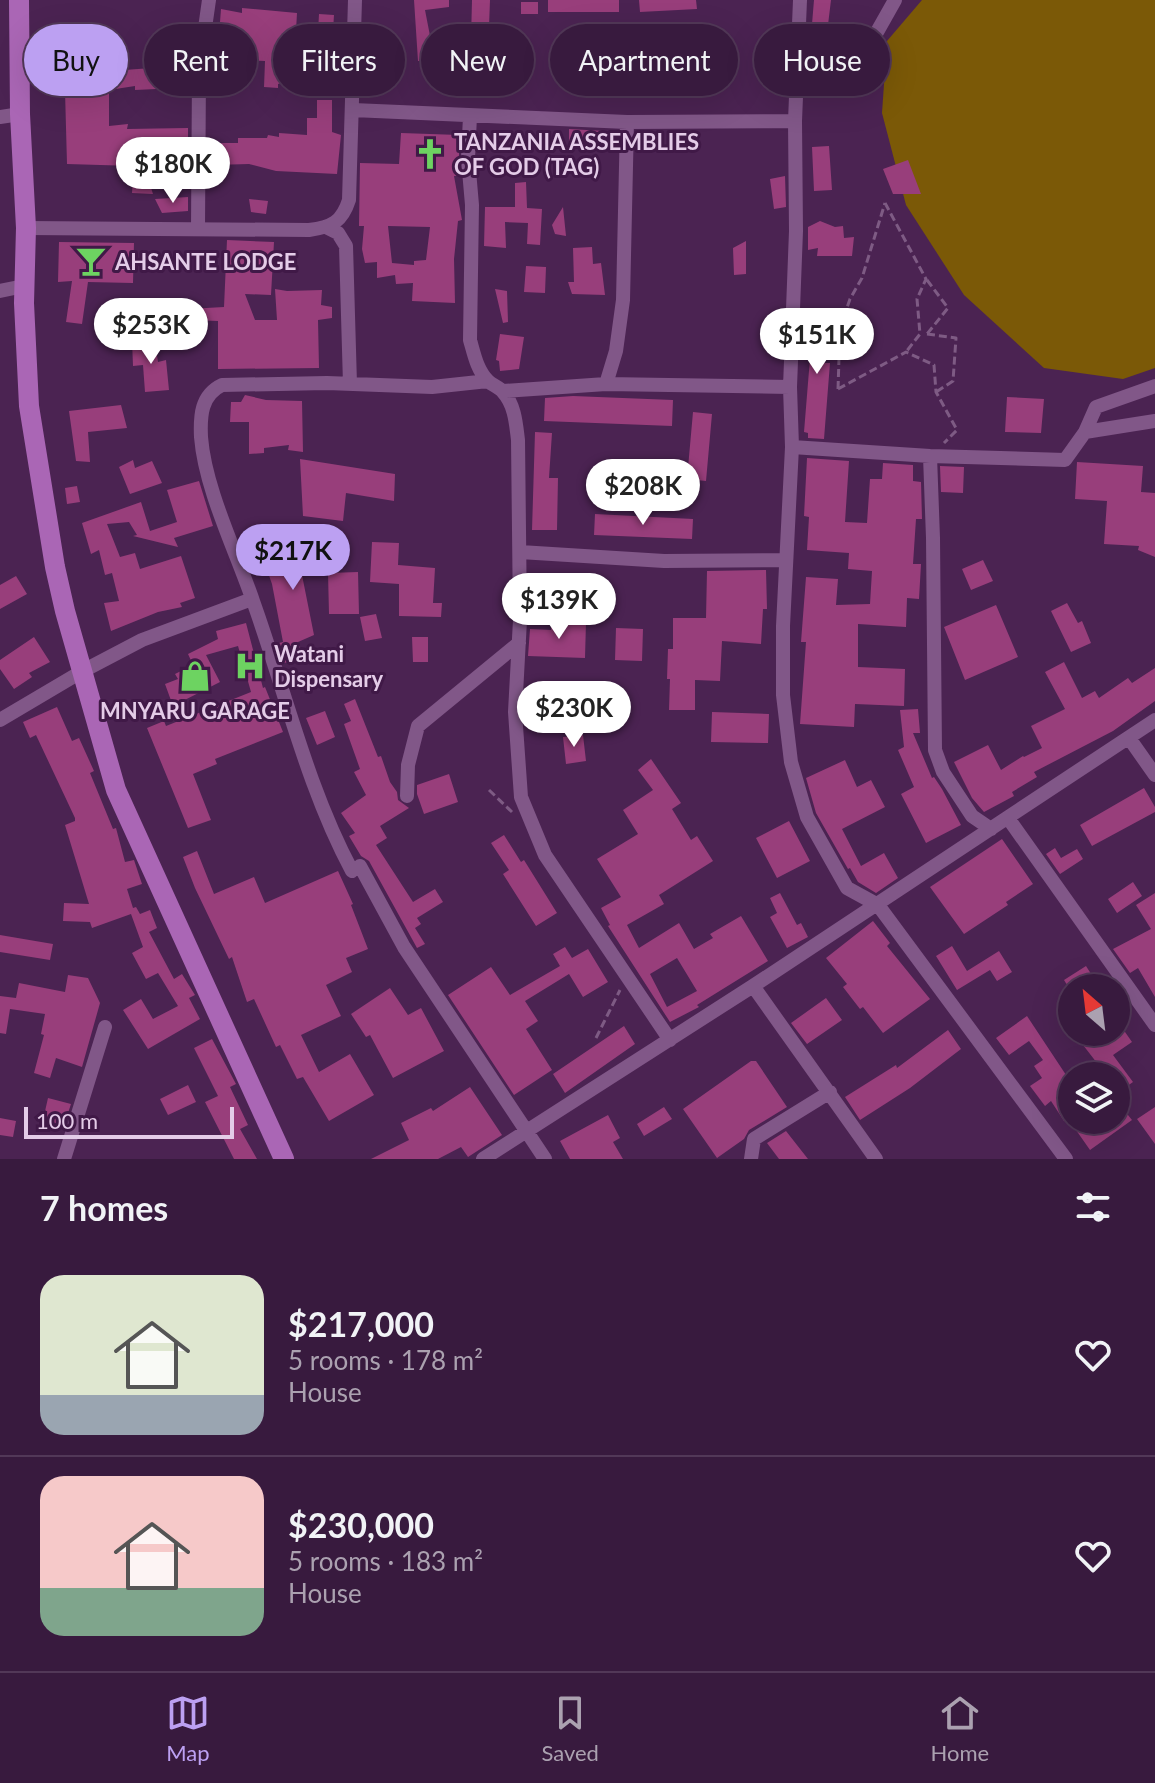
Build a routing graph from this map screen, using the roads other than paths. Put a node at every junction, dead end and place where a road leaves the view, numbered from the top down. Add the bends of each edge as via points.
1 (19, 0) edge
2 (209, 0) edge
3 (355, 0) edge
4 (800, 0) edge
5 (895, 0) edge
6 (800, 24) edge
7 (882, 24) edge
8 (797, 96) edge
9 (353, 110) junction
10 (10, 116) edge
11 (470, 116) junction
12 (795, 121) junction
13 (627, 122) junction
14 (349, 200) junction
15 (326, 227) junction
16 (26, 228) junction
17 (198, 228) junction
18 (346, 246) junction
19 (24, 286) junction
20 (0, 291) edge
21 (488, 381) junction
22 (350, 384) junction
23 (606, 384) junction
24 (1155, 386) edge
25 (790, 387) junction
26 (503, 391) junction
27 (1155, 421) edge
28 (1085, 432) junction
29 (792, 447) junction
30 (930, 456) junction
31 (520, 552) junction
32 (786, 560) junction
33 (252, 599) junction
34 (519, 643) junction
35 (81, 672) junction
36 (0, 720) edge
37 (1155, 720) edge
38 (1129, 738) junction
39 (1155, 775) edge
40 (407, 796) dead end
41 (1008, 818) junction
42 (991, 829) junction
43 (878, 905) junction
44 (753, 986) junction
45 (1155, 1025) edge
46 (105, 1027) dead end
47 (670, 1040) junction
48 (830, 1092) junction
49 (526, 1131) junction
50 (64, 1159) edge
51 (284, 1159) edge
52 (483, 1159) edge
53 (545, 1159) edge
54 (751, 1159) edge
55 (876, 1159) edge
56 (1066, 1159) edge

1 - 10 main road
2 - 17 street via 199,70
3 - 9 street
4 - 6 street
5 - 7 street
8 - 12 street
9 - 11 street
9 - 14 street
10 - 16 main road
11 - 13 street
11 - 21 street via 470,340
12 - 13 street
12 - 25 street
13 - 23 street via 623,300
14 - 15 street via 341,219
14 - 18 street
15 - 17 street
15 - 18 street
16 - 17 street
16 - 19 main road
18 - 22 street
19 - 20 street
19 - 35 main road via 29,406 55,567
21 - 22 street via 432,387
21 - 26 street
22 - 33 street via 222,385 204,402 201,440
23 - 25 street
23 - 26 street
24 - 28 street via 1096,407
25 - 29 street
26 - 31 street via 516,418
27 - 28 street
28 - 30 street via 1065,460
29 - 30 street
29 - 32 street
30 - 42 street via 935,750 972,816
31 - 32 street via 664,561
31 - 34 street
32 - 43 street via 783,695 794,777 807,817 847,888
33 - 35 street via 142,640
33 - 49 street via 321,803 404,947
34 - 40 street via 418,726
34 - 47 street via 515,712 521,797 545,855
35 - 36 street
35 - 51 main road via 116,790
37 - 38 street
38 - 39 street
38 - 41 street
41 - 42 street
41 - 45 street
42 - 43 street
43 - 44 street
43 - 56 street
44 - 47 street
44 - 48 street
46 - 50 street
47 - 49 street
48 - 54 street via 754,1139
48 - 55 street
49 - 52 street
49 - 53 street

